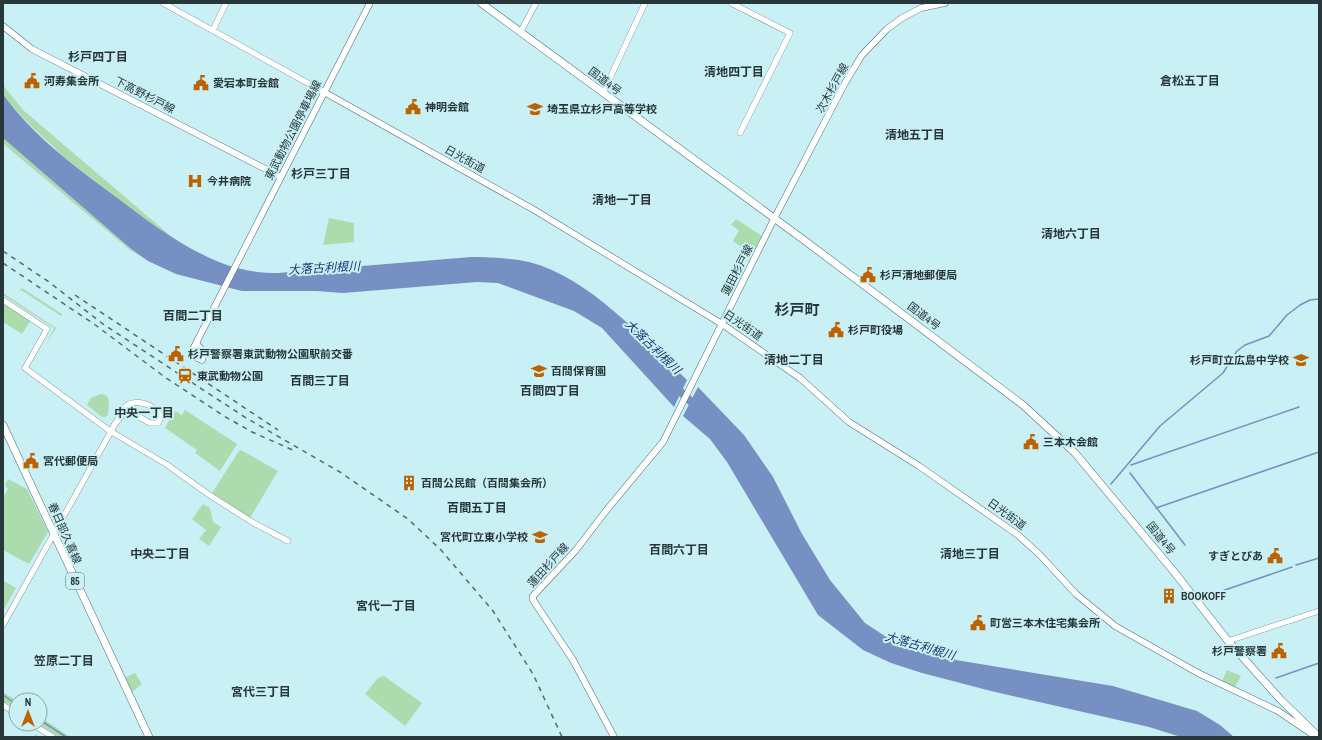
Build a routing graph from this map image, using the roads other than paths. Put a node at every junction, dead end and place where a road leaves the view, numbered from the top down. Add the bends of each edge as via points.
1 (163, 3) edge
2 (226, 3) edge
3 (370, 3) edge
4 (481, 3) edge
5 (536, 3) edge
6 (645, 3) edge
7 (731, 3) edge
8 (945, 3) edge
9 (3, 26) edge
10 (213, 30) junction
11 (521, 31) junction
12 (324, 92) junction
13 (603, 93) junction
14 (740, 133) dead end
15 (281, 177) junction
16 (774, 219) junction
17 (3, 300) edge
18 (722, 324) junction
19 (197, 344) dead end
20 (3, 425) edge
21 (114, 425) junction
22 (110, 431) junction
23 (54, 533) junction
24 (288, 541) dead end
25 (1319, 611) edge
26 (3, 625) edge
27 (1228, 641) junction
28 (1283, 702) junction
29 (1278, 711) junction
30 (1293, 712) junction
31 (149, 737) edge
32 (614, 737) edge
33 (1318, 737) edge

1 - 10 street, 日光街道
2 - 10 street
3 - 12 main road, 東武動物公園停車場線
4 - 11 main road, 国道4号
5 - 11 street
6 - 13 street
7 - 14 street via 790,33
8 - 16 main road, 次木杉戸線 via 908,14 869,46 845,83
9 - 15 main road, 下高野杉戸線 via 32,49
10 - 12 street, 日光街道
11 - 13 main road, 国道4号
12 - 15 main road, 東武動物公園停車場線
12 - 18 main road, 日光街道 via 535,210
13 - 16 main road, 国道4号
15 - 19 main road, 東武動物公園停車場線
16 - 18 main road, 蓮田杉戸線
16 - 27 main road, 国道4号 via 1003,389 1054,433 1094,475
17 - 22 street via 47,330 25,368
18 - 29 main road, 日光街道 via 800,378 849,422 919,466 1022,538 1076,594 1115,626 1198,673
18 - 32 main road, 蓮田杉戸線 via 663,442 576,550 533,596 533,600 573,660
20 - 23 main road, 春日部久喜線 / 85
21 - 21 street via 124,408 133,402 144,404 158,412 161,417 158,423 152,424 130,412 124,413
21 - 22 street
22 - 23 street
22 - 24 street via 166,464 252,522
23 - 26 street
23 - 31 main road, 春日部久喜線 / 85
25 - 27 street
27 - 28 main road, 国道4号
28 - 29 main road
28 - 30 main road, 国道4号
29 - 30 main road
29 - 33 main road
30 - 33 main road

